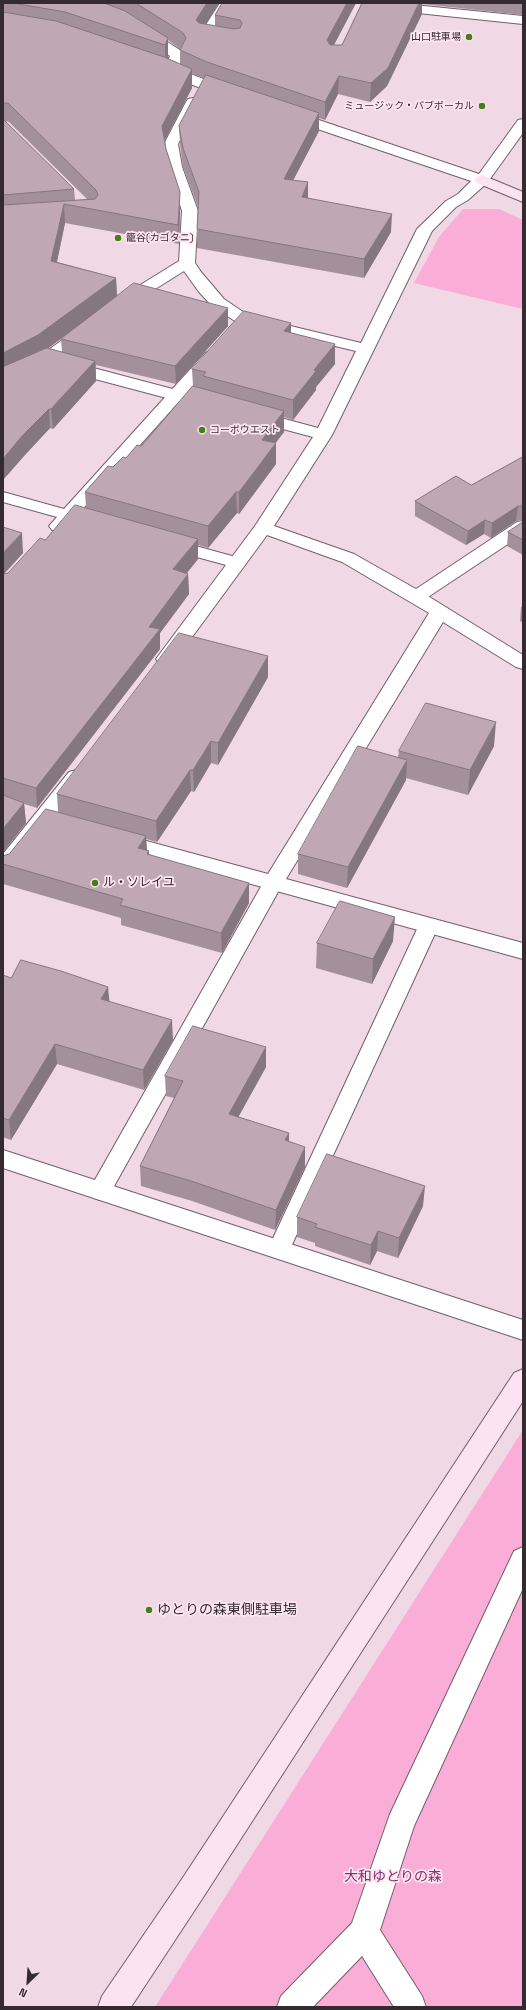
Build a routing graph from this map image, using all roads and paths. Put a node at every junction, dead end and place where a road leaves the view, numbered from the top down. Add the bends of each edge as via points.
1 (226, 3) edge
2 (378, 5) edge
3 (523, 20) edge
4 (132, 25) edge
5 (234, 42) edge
6 (148, 63) edge
7 (170, 71) junction
8 (202, 85) junction
9 (240, 98) edge
10 (278, 110) edge
11 (523, 123) edge
12 (482, 180) junction
13 (523, 197) edge
14 (186, 263) junction
15 (234, 332) junction
16 (367, 349) junction
17 (46, 360) junction
18 (3, 381) edge
19 (175, 395) junction
20 (323, 435) junction
21 (3, 496) edge
22 (68, 515) junction
23 (97, 523) edge
24 (523, 526) edge
25 (263, 528) junction
26 (48, 537) edge
27 (156, 540) edge
28 (237, 563) junction
29 (416, 597) junction
30 (439, 612) junction
31 (523, 663) edge
32 (157, 670) edge
33 (86, 765) edge
34 (22, 812) edge
35 (42, 819) junction
36 (65, 826) edge
37 (96, 834) edge
38 (3, 868) edge
39 (273, 883) junction
40 (428, 927) junction
41 (523, 952) edge
42 (3, 1159) edge
43 (100, 1191) junction
44 (279, 1249) junction
45 (523, 1330) edge
46 (523, 1380) edge
47 (523, 1559) edge
48 (364, 1932) junction
49 (113, 2007) edge
50 (292, 2007) edge
51 (411, 2007) edge

1 - 5 lane via 205,37
2 - 3 lane
4 - 7 street via 178,55
6 - 7 street
7 - 8 street
8 - 9 street
8 - 14 street via 171,144 175,167 190,212
10 - 12 street
11 - 12 street
12 - 13 street
12 - 16 street via 451,204 425,229
14 - 15 street via 202,287 228,312
14 - 17 street via 129,297
15 - 16 street
15 - 19 lane
16 - 20 street
17 - 18 street
17 - 19 street
19 - 20 street
19 - 22 lane
20 - 25 street
21 - 22 lane
22 - 23 lane
22 - 26 lane
24 - 29 lane
25 - 28 street
25 - 29 street via 348,558
27 - 28 lane
28 - 32 street
29 - 30 street
30 - 31 street
30 - 39 street
33 - 35 street
34 - 35 street
35 - 36 street
35 - 38 street
37 - 39 street
39 - 40 street
39 - 43 lane
40 - 41 street
40 - 44 lane
42 - 43 street
43 - 44 street
44 - 45 street
46 - 49 street
47 - 48 street via 400,1824
48 - 50 street
48 - 51 street

